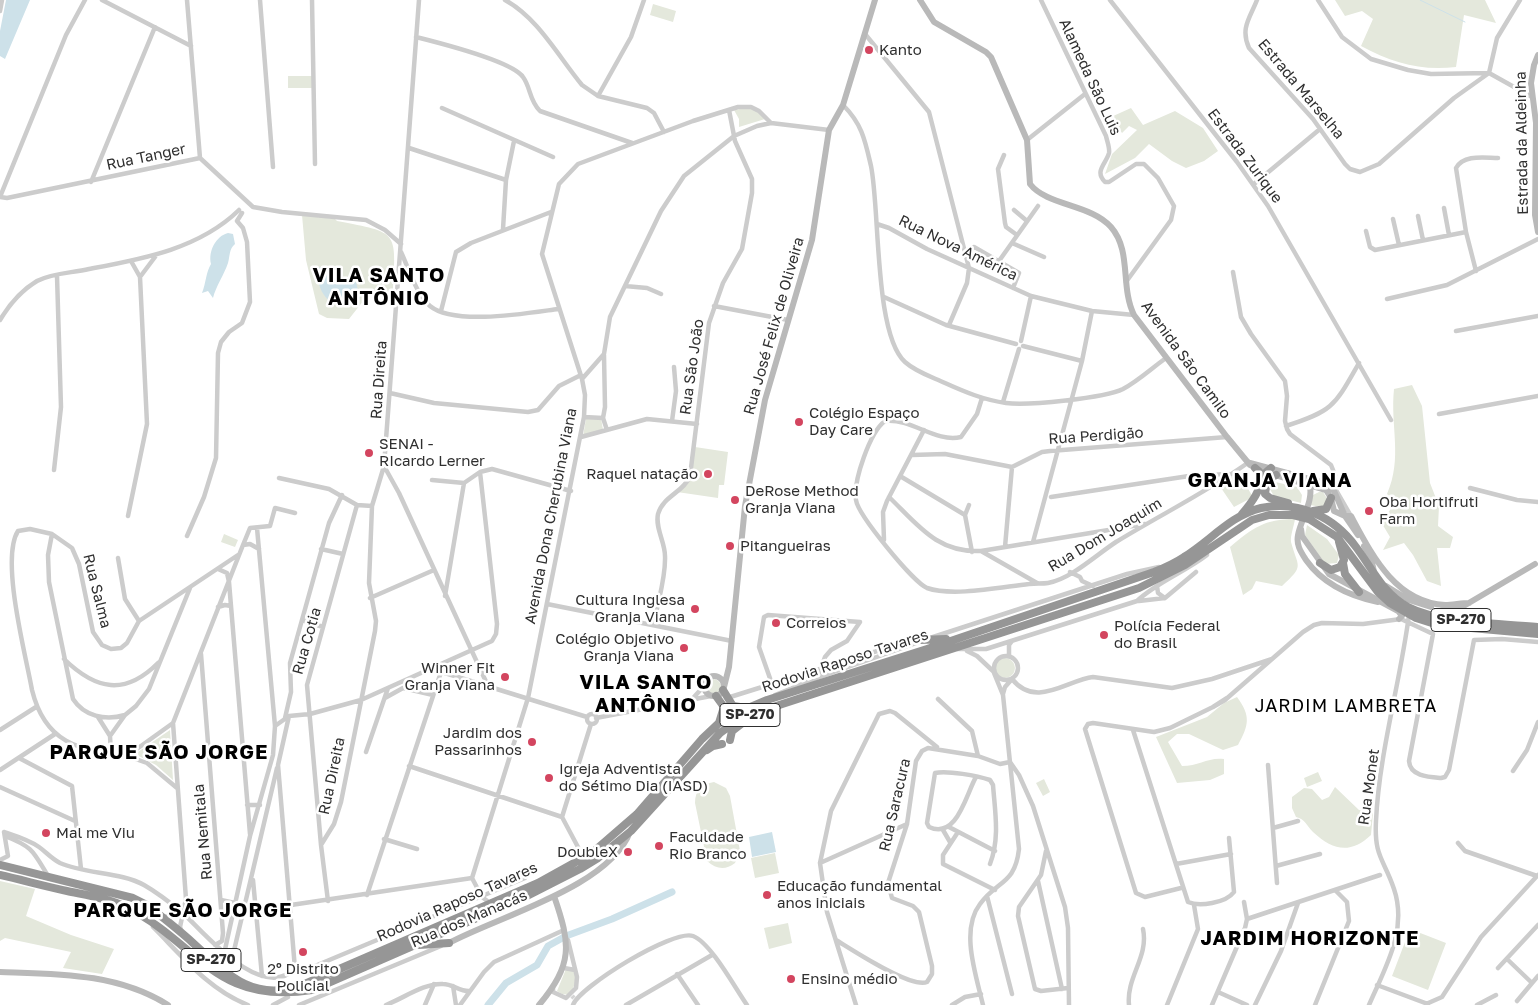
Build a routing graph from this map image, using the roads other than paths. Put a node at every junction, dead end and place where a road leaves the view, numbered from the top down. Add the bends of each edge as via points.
1 (2, 0) edge
2 (85, 0) edge
3 (102, 0) edge
4 (187, 0) edge
5 (260, 0) edge
6 (312, 0) edge
7 (419, 0) edge
8 (505, 0) edge
9 (644, 0) edge
10 (875, 0) edge
11 (920, 0) edge
12 (1041, 0) edge
13 (1110, 0) edge
14 (1257, 0) edge
15 (1318, 0) edge
16 (1520, 0) edge
17 (0, 11) edge
18 (154, 27) junction
19 (865, 34) junction
20 (416, 37) junction
21 (191, 46) junction
22 (1538, 55) edge
23 (1489, 73) junction
24 (1085, 94) junction
25 (598, 96) junction
26 (1532, 97) junction
27 (844, 105) junction
28 (442, 108) dead end
29 (729, 110) junction
30 (771, 123) junction
31 (1537, 123) edge
32 (1320, 129) junction
33 (829, 130) junction
34 (664, 132) junction
35 (734, 136) junction
36 (1027, 140) junction
37 (514, 141) junction
38 (632, 143) junction
39 (409, 148) junction
40 (1004, 155) dead end
41 (553, 157) dead end
42 (200, 158) junction
43 (1498, 158) dead end
44 (315, 164) dead end
45 (273, 168) dead end
46 (506, 180) junction
47 (91, 182) junction
48 (1254, 184) junction
49 (0, 197) edge
50 (248, 203) junction
51 (1038, 206) dead end
52 (254, 207) junction
53 (1444, 208) dead end
54 (243, 210) junction
55 (1014, 210) dead end
56 (551, 212) junction
57 (1418, 216) dead end
58 (1393, 219) dead end
59 (1028, 221) junction
60 (877, 224) junction
61 (503, 229) junction
62 (1366, 231) dead end
63 (1466, 232) junction
64 (1538, 232) edge
65 (1017, 235) junction
66 (1450, 235) junction
67 (1538, 239) edge
68 (1423, 240) junction
69 (1012, 243) junction
70 (401, 244) junction
71 (1399, 245) junction
72 (974, 247) dead end
73 (401, 251) junction
74 (155, 256) junction
75 (1044, 257) dead end
76 (131, 261) junction
77 (999, 261) junction
78 (969, 268) junction
79 (1476, 271) junction
80 (1233, 272) dead end
81 (57, 276) junction
82 (140, 277) junction
83 (629, 278) junction
84 (1126, 282) junction
85 (635, 285) junction
86 (625, 286) junction
87 (1013, 288) junction
88 (661, 294) dead end
89 (884, 296) junction
90 (1030, 296) junction
91 (1387, 299) dead end
92 (714, 306) junction
93 (558, 309) junction
94 (1092, 311) junction
95 (440, 312) junction
96 (1134, 315) junction
97 (1538, 316) edge
98 (0, 320) edge
99 (788, 320) junction
100 (949, 326) junction
101 (1456, 332) dead end
102 (1020, 345) junction
103 (604, 354) junction
104 (1166, 358) junction
105 (1082, 361) junction
106 (1359, 363) junction
107 (674, 367) dead end
108 (582, 377) junction
109 (390, 393) junction
110 (1538, 396) edge
111 (982, 398) junction
112 (1072, 398) junction
113 (1003, 402) junction
114 (1439, 414) dead end
115 (584, 417) junction
116 (603, 418) junction
117 (1391, 420) dead end
118 (672, 421) junction
119 (697, 424) junction
120 (1286, 426) junction
121 (607, 430) junction
122 (924, 430) junction
123 (581, 437) junction
124 (1227, 437) junction
125 (1059, 450) junction
126 (912, 455) junction
127 (1251, 464) junction
128 (384, 466) junction
129 (1012, 467) junction
130 (54, 470) dead end
131 (480, 472) junction
132 (1267, 472) junction
133 (1231, 474) junction
134 (1276, 475) junction
135 (1298, 475) junction
136 (900, 476) junction
137 (279, 478) dead end
138 (432, 480) dead end
139 (464, 483) junction
140 (1331, 485) junction
141 (1470, 488) dead end
142 (1309, 490) junction
143 (570, 491) junction
144 (342, 495) junction
145 (889, 496) junction
146 (1050, 496) dead end
147 (1331, 498) junction
148 (1538, 502) edge
149 (357, 505) junction
150 (970, 505) dead end
151 (372, 506) junction
152 (1296, 507) junction
153 (1312, 511) junction
154 (295, 513) dead end
155 (965, 515) junction
156 (128, 516) dead end
157 (1240, 516) junction
158 (1348, 516) junction
159 (1148, 524) junction
160 (1301, 526) junction
161 (257, 528) junction
162 (52, 534) junction
163 (187, 536) dead end
164 (1337, 537) junction
165 (884, 540) junction
166 (1033, 542) junction
167 (1221, 542) junction
168 (243, 545) junction
169 (1005, 547) junction
170 (259, 549) junction
171 (321, 549) junction
172 (982, 551) junction
173 (972, 552) junction
174 (343, 554) junction
175 (238, 555) junction
176 (118, 558) dead end
177 (1320, 563) junction
178 (1343, 563) junction
179 (1170, 565) junction
180 (1538, 565) edge
181 (1082, 566) junction
182 (218, 569) junction
183 (434, 570) junction
184 (1070, 572) junction
185 (1196, 572) dead end
186 (1374, 573) junction
187 (1081, 579) junction
188 (1379, 581) junction
189 (230, 582) junction
190 (1037, 583) junction
191 (1092, 586) junction
192 (1157, 586) junction
193 (190, 588) junction
194 (1081, 590) junction
195 (1359, 592) junction
196 (446, 596) junction
197 (370, 598) junction
198 (1164, 598) junction
199 (1137, 601) junction
200 (1378, 602) junction
201 (1469, 603) junction
202 (547, 604) junction
203 (232, 606) junction
204 (218, 607) junction
205 (1405, 615) junction
206 (302, 620) junction
207 (1398, 620) joint
208 (139, 621) junction
209 (654, 625) junction
210 (1538, 626) edge
211 (324, 627) junction
212 (1538, 634) edge
213 (958, 637) junction
214 (732, 640) junction
215 (922, 640) junction
216 (1012, 641) junction
217 (1538, 642) edge
218 (948, 649) junction
219 (966, 650) junction
220 (472, 652) junction
221 (201, 653) junction
222 (1009, 656) junction
223 (64, 658) junction
224 (1273, 658) junction
225 (159, 662) junction
226 (444, 663) junction
227 (729, 667) junction
228 (821, 667) junction
229 (432, 668) junction
230 (442, 672) junction
231 (192, 673) junction
232 (994, 673) junction
233 (202, 675) junction
234 (718, 677) junction
235 (817, 678) junction
236 (1012, 679) junction
237 (772, 684) junction
238 (488, 686) junction
239 (704, 686) junction
240 (388, 688) junction
241 (724, 688) junction
242 (433, 695) junction
243 (1002, 695) junction
244 (714, 696) junction
245 (385, 698) junction
246 (528, 698) junction
247 (693, 698) junction
248 (727, 698) junction
249 (938, 699) dead end
250 (360, 700) junction
251 (767, 700) junction
252 (36, 707) junction
253 (747, 708) junction
254 (767, 708) junction
255 (285, 712) junction
256 (274, 714) junction
257 (310, 714) junction
258 (125, 715) junction
259 (98, 716) junction
260 (287, 717) junction
261 (587, 717) junction
262 (596, 718) junction
263 (1538, 722) edge
264 (173, 723) junction
265 (719, 723) junction
266 (591, 724) junction
267 (275, 726) junction
268 (0, 729) edge
269 (1133, 730) junction
270 (55, 734) junction
271 (110, 736) junction
272 (730, 740) dead end
273 (722, 744) dead end
274 (938, 748) junction
275 (366, 752) dead end
276 (111, 754) junction
277 (127, 756) junction
278 (978, 756) junction
279 (18, 758) junction
280 (1010, 762) junction
281 (692, 763) junction
282 (278, 765) junction
283 (409, 766) junction
284 (1268, 766) dead end
285 (0, 770) edge
286 (1513, 771) dead end
287 (976, 777) junction
288 (0, 786) edge
289 (177, 788) junction
290 (270, 792) junction
291 (280, 794) junction
292 (497, 795) junction
293 (247, 805) junction
294 (260, 805) junction
295 (562, 817) junction
296 (75, 821) junction
297 (1298, 821) dead end
298 (907, 824) junction
299 (949, 827) junction
300 (1273, 828) junction
301 (943, 830) junction
302 (631, 831) junction
303 (958, 832) junction
304 (5, 834) junction
305 (250, 836) junction
306 (1229, 838) dead end
307 (384, 839) junction
308 (950, 842) junction
309 (1458, 843) dead end
310 (321, 845) junction
311 (40, 848) junction
312 (416, 849) dead end
313 (579, 849) dead end
314 (1046, 850) junction
315 (34, 851) junction
316 (994, 851) junction
317 (1231, 854) junction
318 (1320, 854) dead end
319 (0, 860) edge
320 (820, 863) junction
321 (990, 864) dead end
322 (1176, 864) junction
323 (0, 865) edge
324 (1276, 866) junction
325 (81, 869) junction
326 (0, 875) edge
327 (1380, 875) dead end
328 (1538, 875) edge
329 (252, 876) junction
330 (48, 877) junction
331 (472, 878) junction
332 (525, 878) dead end
333 (1038, 881) junction
334 (1277, 883) dead end
335 (1181, 888) junction
336 (1345, 888) junction
337 (995, 890) junction
338 (1336, 891) junction
339 (367, 895) junction
340 (554, 896) junction
341 (987, 896) junction
342 (482, 897) junction
343 (1344, 898) junction
344 (221, 900) junction
345 (255, 900) junction
346 (328, 900) junction
347 (246, 901) junction
348 (1244, 902) dead end
349 (235, 903) junction
350 (490, 903) junction
351 (1298, 903) junction
352 (291, 905) junction
353 (1194, 905) junction
354 (1290, 906) junction
355 (186, 907) junction
356 (180, 911) junction
357 (1295, 913) junction
358 (184, 915) junction
359 (162, 917) junction
360 (145, 919) junction
361 (1247, 919) junction
362 (1538, 925) edge
363 (1143, 929) dead end
364 (182, 933) junction
365 (566, 936) junction
366 (836, 940) junction
367 (449, 943) junction
368 (215, 945) junction
369 (412, 945) junction
370 (224, 954) junction
371 (712, 955) junction
372 (232, 959) junction
373 (1507, 959) junction
374 (564, 968) junction
375 (1498, 968) dead end
376 (295, 969) junction
377 (575, 970) junction
378 (0, 972) edge
379 (678, 974) junction
380 (262, 976) junction
381 (1537, 979) edge
382 (1532, 983) junction
383 (434, 984) junction
384 (1377, 985) junction
385 (453, 986) junction
386 (553, 988) junction
387 (1068, 988) junction
388 (1062, 989) junction
389 (470, 991) junction
390 (1218, 992) junction
391 (980, 994) junction
392 (1012, 994) dead end
393 (1496, 995) dead end
394 (288, 997) junction
395 (573, 999) edge
396 (1516, 1001) dead end
397 (696, 1004) edge
398 (1316, 1004) edge
399 (1428, 1004) edge
400 (168, 1005) edge
401 (248, 1005) edge
402 (273, 1005) edge
403 (299, 1005) edge
404 (386, 1005) edge
405 (424, 1005) edge
406 (456, 1005) edge
407 (460, 1005) edge
408 (539, 1005) edge
409 (626, 1005) edge
410 (747, 1005) edge
411 (856, 1005) edge
412 (952, 1005) edge
413 (983, 1005) edge
414 (1069, 1005) edge
415 (1129, 1005) edge
416 (1167, 1005) edge
417 (1212, 1005) edge
418 (1247, 1005) edge
419 (1257, 1005) edge
420 (1322, 1005) edge
421 (1369, 1005) edge
422 (1477, 1005) edge

1 - 17 street
2 - 49 street via 66,35
3 - 18 street
4 - 21 street, Rua Tanger
5 - 45 street
6 - 44 street
7 - 20 street, Rua Direita
8 - 25 street via 520,8 582,85
9 - 25 street via 625,49
10 - 19 main road, Rua José Felix de Oliveira
11 - 36 main road, Avenida São Camilo via 934,22 988,54
12 - 24 street, Alameda São Luis
13 - 48 street, Estrada Zurique
14 - 32 street, Estrada Marselha via 1245,26 1248,48
15 - 23 street via 1342,37 1371,59 1430,74
16 - 23 street via 1497,38
18 - 21 street
18 - 47 street
19 - 27 main road, Rua José Felix de Oliveira
19 - 78 street via 930,112
20 - 38 street via 448,44 510,68 522,76 531,99 540,111
20 - 39 street, Rua Direita
21 - 42 street, Rua Tanger
22 - 26 main road, Estrada da Aldeinha via 1532,74
23 - 26 street
23 - 32 street, Estrada Marselha via 1454,98 1369,170 1350,169
24 - 36 street
24 - 84 street, Alameda São Luis via 1109,146 1109,154 1100,173 1103,181 1112,181 1136,164 1144,164 1158,178 1174,206 1171,220
25 - 34 street via 647,108 654,113
26 - 31 main road, Estrada da Aldeinha
27 - 33 main road, Rua José Felix de Oliveira
27 - 60 street via 857,119 866,145 874,181
28 - 37 street
29 - 30 street, Avenida Dona Cherubina Viana via 751,107
29 - 34 street, Avenida Dona Cherubina Viana
29 - 35 street, Rua São João
30 - 33 street
30 - 35 street
31 - 64 main road, Estrada da Aldeinha via 1535,215
32 - 48 street
33 - 99 main road, Rua José Felix de Oliveira via 812,240
34 - 38 street, Avenida Dona Cherubina Viana
35 - 83 street via 680,182 661,211
35 - 92 street, Rua São João via 749,170 752,193 742,249
36 - 84 main road, Avenida São Camilo via 1028,176 1032,186 1096,216 1111,227 1122,249
37 - 41 street
37 - 46 street
38 - 56 street, Avenida Dona Cherubina Viana via 578,164 559,184
39 - 46 street
39 - 70 street, Rua Direita
40 - 65 street via 998,169 1005,223
42 - 47 street, Rua Tanger
42 - 50 street
43 - 63 street via 1472,158 1456,168
46 - 61 street
47 - 49 street, Rua Tanger
48 - 106 street, Estrada Zurique
50 - 52 street
50 - 54 street
51 - 59 street
52 - 54 street
52 - 70 street via 366,220
53 - 66 street
54 - 74 street via 178,248
54 - 163 street via 237,221 247,242 250,302 242,323 230,332 218,353 216,458
55 - 59 street
56 - 61 street
56 - 93 street, Avenida Dona Cherubina Viana via 542,254
57 - 68 street
58 - 71 street
59 - 65 street
60 - 78 street, Rua Nova América
60 - 89 street, Rua Nova América
61 - 95 street via 456,252
62 - 71 street via 1373,250
63 - 66 street
63 - 79 street
65 - 69 street
66 - 68 street
67 - 79 street
68 - 71 street
69 - 75 street
69 - 77 street
70 - 73 street, Rua Direita
72 - 77 street
73 - 95 street via 420,293 430,306
73 - 109 street, Rua Direita
74 - 76 street
74 - 82 street
76 - 81 street
76 - 82 street
77 - 87 street via 1019,273
78 - 87 street, Rua Nova América
78 - 100 street via 967,283
79 - 91 street via 1447,285
80 - 120 street via 1241,317 1284,381
81 - 98 street via 41,279 28,287
81 - 130 street via 61,400
82 - 156 street via 147,424
83 - 85 street
83 - 86 street
84 - 96 main road, Avenida São Camilo
85 - 86 street
85 - 88 street
86 - 103 street via 610,316
87 - 90 street, Rua Nova América
89 - 100 street
89 - 111 street, Rua Nova América via 893,343 905,362
90 - 94 street, Rua Nova América
90 - 102 street
92 - 99 street
92 - 119 street, Rua São João via 709,323
93 - 95 street via 485,316
93 - 108 street, Avenida Dona Cherubina Viana
94 - 96 street, Rua Nova América
94 - 105 street
96 - 104 main road, Avenida São Camilo
97 - 101 street
99 - 214 main road, Rua José Felix de Oliveira via 754,452
100 - 102 street
102 - 105 street
102 - 113 street
103 - 108 street
103 - 116 street
104 - 112 street, Rua Nova América via 1122,389
104 - 124 main road, Avenida São Camilo
105 - 112 street
106 - 117 street, Estrada Zurique
106 - 120 street via 1335,403
107 - 118 street via 676,391
108 - 109 street via 559,386 538,410 528,412 434,403
108 - 115 street, Avenida Dona Cherubina Viana
109 - 128 street, Rua Direita
110 - 114 street
111 - 113 street, Rua Nova América
111 - 122 street, Rua Dom Joaquim via 977,414 961,437 941,436
112 - 113 street, Rua Nova América via 1032,404
112 - 125 street
115 - 116 street
115 - 123 street, Avenida Dona Cherubina Viana
116 - 121 street
118 - 119 street
118 - 121 street via 647,419
119 - 209 street, Rua São João via 689,480 664,502 659,513 658,525 665,559
120 - 140 street via 1290,434 1332,465 1335,473
121 - 123 street
122 - 126 street
122 - 165 street, Rua Dom Joaquim via 902,421 885,420 874,435 860,471 856,487 857,505
123 - 143 street, Avenida Dona Cherubina Viana
124 - 125 street, Rua Perdigão
124 - 127 main road, Avenida São Camilo
125 - 129 street, Rua Perdigão via 1042,452
125 - 166 street
126 - 129 street via 945,454
126 - 136 street
127 - 132 highway
127 - 133 street, Rua Dom Joaquim
128 - 151 street, Rua Direita
128 - 183 street
129 - 169 street
131 - 139 street
131 - 143 street via 492,469
131 - 220 street via 498,624 492,641
132 - 134 main road
132 - 135 main road
132 - 157 highway via 1257,494
133 - 146 street via 1189,476
133 - 159 street, Rua Dom Joaquim
134 - 142 main road
134 - 152 highway via 1267,480 1265,494
135 - 140 main road
135 - 142 main road via 1307,481
136 - 145 street
136 - 155 street
137 - 144 street
138 - 139 street
139 - 196 street
140 - 158 main road
141 - 148 street
142 - 147 main road via 1321,488
142 - 160 main road
143 - 202 street, Avenida Dona Cherubina Viana
144 - 149 street
144 - 171 street
145 - 165 street via 884,512
145 - 173 street via 935,539 950,548
147 - 153 highway via 1326,509
147 - 158 main road via 1334,511
149 - 151 street
149 - 174 street, Rua Cotia
150 - 155 street
151 - 197 street, Rua Direita via 368,574
152 - 153 highway, Rodovia Raposo Tavares / SP-270
152 - 157 highway, Rodovia Raposo Tavares / SP-270 via 1268,507
153 - 186 highway, Rodovia Raposo Tavares / SP-270 via 1347,536
154 - 161 street via 275,508 271,525
155 - 173 street
157 - 179 highway, Rodovia Raposo Tavares / SP-270
158 - 186 main road via 1367,550
158 - 201 main road via 1400,589 1435,603
159 - 166 street
159 - 181 street, Rua Dom Joaquim
160 - 177 main road via 1302,536
160 - 200 main road via 1297,537 1299,548 1318,574 1330,584
161 - 168 street via 250,528
161 - 170 street
162 - 208 street, Rua Salma via 77,556 93,632 102,645 111,649 121,648
162 - 223 street via 49,576
162 - 252 street, Rua Salma via 25,528 16,534 12,565 13,588
164 - 167 highway, Rodovia Raposo Tavares / SP-270 via 1309,519 1282,514 1252,520
164 - 178 highway
164 - 205 highway, Rodovia Raposo Tavares / SP-270 via 1378,592
165 - 190 street, Rua Dom Joaquim via 913,577 926,587 966,590
166 - 169 street
167 - 192 street via 1198,562
167 - 218 highway, Rodovia Raposo Tavares / SP-270 via 1166,576 1139,588
168 - 170 street via 250,544
168 - 175 street
169 - 172 street
170 - 256 street
171 - 174 street
171 - 206 street
172 - 173 street
172 - 190 street
174 - 211 street, Rua Cotia
175 - 182 street, Rua Salma
175 - 189 street
176 - 208 street via 125,599
177 - 178 highway via 1330,570
177 - 195 main road via 1334,578
178 - 195 highway via 1345,574
179 - 191 street
179 - 213 highway, Rodovia Raposo Tavares / SP-270
180 - 201 main road
181 - 184 street, Rua Dom Joaquim
181 - 187 street
182 - 189 street via 227,573
182 - 193 street, Rua Salma
183 - 196 street
183 - 197 street
184 - 187 street
184 - 190 street, Rua Dom Joaquim via 1048,583
185 - 198 street
186 - 188 highway, Rodovia Raposo Tavares / SP-270
187 - 191 street
187 - 194 street
188 - 201 main road via 1423,605 1455,609
188 - 210 highway, Rodovia Raposo Tavares / SP-270 via 1399,602 1422,614
189 - 203 street
189 - 204 street
191 - 194 street
192 - 198 street via 1158,593
192 - 199 street
193 - 208 street, Rua Salma
193 - 225 street
194 - 215 street
195 - 200 main road
196 - 220 street
197 - 250 street, Rua Direita via 376,621
198 - 199 street
199 - 216 street
200 - 205 main road
202 - 209 street
202 - 246 street, Avenida Dona Cherubina Viana
203 - 204 street
203 - 293 street
204 - 221 street
205 - 207 main road
205 - 212 highway, Rodovia Raposo Tavares / SP-270 via 1438,625
205 - 217 street via 1433,636 1410,768 1414,773 1437,778 1445,777 1449,770 1474,640
205 - 384 street, Rua Monet via 1375,833 1379,858 1397,899 1399,926 1392,952
206 - 211 street
206 - 255 street via 290,663 290,692
207 - 224 street via 1314,625
209 - 214 street
211 - 257 street, Rua Cotia via 307,685
213 - 215 highway
213 - 251 highway, Rodovia Raposo Tavares / SP-270
214 - 227 main road, Rua José Felix de Oliveira
215 - 228 street via 908,641
215 - 235 street
216 - 219 street via 986,649
216 - 222 street
218 - 219 street
218 - 254 highway, Rodovia Raposo Tavares / SP-270
219 - 232 street
220 - 226 street
220 - 238 street
221 - 231 street
221 - 233 street, Rua Nemitala
222 - 232 street via 997,660
222 - 236 street via 1016,661 1018,669
223 - 225 street via 86,678 110,686 139,679
223 - 259 street via 72,698 82,708
224 - 236 street via 1212,679 1172,688 1093,677 1053,692 1043,692 1022,688
224 - 269 street via 1213,707 1159,731
225 - 258 street via 146,694
226 - 229 street
226 - 230 street
227 - 234 main road
227 - 241 main road, Rua José Felix de Oliveira
228 - 235 street
228 - 237 street
228 - 237 street via 828,654 847,641 860,622 768,615 764,617 760,648
229 - 230 street
229 - 240 street
230 - 238 street
230 - 242 street
231 - 233 street
231 - 264 street
232 - 236 street via 1000,679
232 - 243 street
233 - 344 street, Rua Nemitala
234 - 239 main road via 708,678
234 - 241 main road
235 - 251 street
236 - 243 street
237 - 248 street
238 - 246 street
239 - 244 main road via 706,692
239 - 247 street
240 - 245 street
240 - 250 street
241 - 244 main road
241 - 248 highway
242 - 245 street via 403,688
242 - 283 street
243 - 280 street
244 - 247 street
244 - 265 highway via 724,707
245 - 275 street
246 - 261 street
246 - 292 street, Avenida Dona Cherubina Viana
247 - 262 street
248 - 253 highway via 733,706
249 - 278 street via 972,731
250 - 257 street
250 - 310 street, Rua Direita via 341,802 334,824
251 - 253 highway, Rodovia Raposo Tavares / SP-270
252 - 268 street
252 - 270 street
253 - 265 highway, Rodovia Raposo Tavares / SP-270
254 - 272 highway via 734,729
254 - 281 highway, Rodovia Raposo Tavares / SP-270 via 727,727
255 - 256 street
255 - 260 street
256 - 267 street
257 - 260 street
257 - 310 street, Rua Cotia
258 - 259 street
258 - 271 street
259 - 271 street
260 - 267 street
260 - 282 street
261 - 262 street via 592,714
261 - 266 street
262 - 266 street
263 - 286 street via 1527,750
264 - 277 street
264 - 289 street
265 - 350 highway, Rodovia Raposo Tavares / SP-270 via 637,814 601,846 538,882
266 - 295 street
267 - 294 street via 273,755
269 - 322 street
269 - 335 street via 1088,724 1086,732 1136,893 1145,897
270 - 276 street via 79,748
270 - 279 street
271 - 276 street
273 - 281 highway via 712,746
274 - 278 street
274 - 298 street, Rua Saracura via 928,748 918,755
274 - 320 street via 895,713 879,714 831,811
276 - 277 street
277 - 289 street via 147,763
278 - 280 street via 1000,764
279 - 285 street
279 - 296 street via 69,783 74,792
280 - 314 street via 1033,806
280 - 337 street via 1019,834 1018,855 1015,869
281 - 302 highway, Rodovia Raposo Tavares / SP-270
282 - 290 street
282 - 291 street
283 - 292 street
283 - 307 street
284 - 300 street
287 - 299 street
287 - 301 street via 935,773 926,823 931,829
287 - 316 street via 987,779 993,785 997,830
288 - 296 street
289 - 355 street
290 - 291 street
290 - 329 street
291 - 352 street
292 - 295 street
292 - 331 street, Avenida Dona Cherubina Viana
293 - 294 street
293 - 305 street
294 - 305 street
295 - 313 street
296 - 325 street
297 - 300 street
298 - 320 street
298 - 366 street, Rua Saracura via 888,889 892,898 913,906 918,912 932,966 930,978 923,983 910,980
299 - 301 street
299 - 303 street
300 - 324 street
301 - 308 street
302 - 340 main road, Rua dos Manacás via 627,841 608,862
302 - 369 highway, Rodovia Raposo Tavares / SP-270 via 580,869 527,896
303 - 308 street
303 - 316 street
304 - 311 street via 32,842
304 - 315 street
304 - 319 street via 8,856
305 - 349 street
306 - 317 street
307 - 312 street
307 - 339 street
308 - 337 street via 942,857 943,864
309 - 328 street via 1465,851
310 - 346 street
311 - 315 street
311 - 325 street via 54,860
314 - 333 street
314 - 387 street via 1066,914
315 - 330 street
316 - 321 street
317 - 322 street
317 - 353 street via 1235,888 1232,896
318 - 324 street
320 - 366 street via 823,890
322 - 335 street
323 - 330 highway, Rodovia Raposo Tavares / SP-270
324 - 334 street
325 - 356 street via 140,883
326 - 360 highway, Rodovia Raposo Tavares / SP-270 via 118,903
327 - 336 street
328 - 399 street via 1481,937 1442,997
329 - 345 street
329 - 347 street
330 - 359 highway, Rodovia Raposo Tavares / SP-270 via 133,898
331 - 339 street
331 - 342 street
332 - 342 street
333 - 388 street
333 - 388 street via 1017,912 1035,990
335 - 353 street via 1186,901
336 - 338 street
336 - 343 street
337 - 341 street
338 - 343 street
338 - 351 street
339 - 346 street
340 - 365 main road
340 - 367 main road, Rua dos Manacás
341 - 391 street via 974,914 969,935
341 - 392 street
342 - 350 street
342 - 376 street via 303,972
343 - 398 street via 1350,910 1348,928
344 - 349 street
344 - 368 street, Rua Nemitala via 223,937
345 - 347 street
345 - 380 street
346 - 352 street
347 - 372 street
348 - 361 street
349 - 370 street
350 - 364 highway, Rodovia Raposo Tavares / SP-270 via 300,986 281,990 259,989 236,980
351 - 354 street
351 - 357 street
352 - 376 street
353 - 416 street via 1198,922 1196,936
354 - 357 street
354 - 361 street
355 - 356 street
355 - 358 street
356 - 358 street
356 - 359 street
357 - 419 street
358 - 364 street via 180,927
358 - 368 street
359 - 364 highway, Rodovia Raposo Tavares / SP-270
360 - 394 highway, Rodovia Raposo Tavares / SP-270 via 211,975 236,991 257,998
360 - 401 street via 206,980
361 - 390 street
362 - 373 street
363 - 415 street via 1144,949 1130,986
365 - 374 main road
365 - 377 street
365 - 389 street via 496,961
366 - 411 street
367 - 369 highway
367 - 403 street, Rua dos Manacás
368 - 370 street
369 - 394 highway, Rodovia Raposo Tavares / SP-270 via 312,990
370 - 372 street
371 - 379 street
371 - 395 street via 694,936 675,936 632,959
371 - 410 street
372 - 380 street
373 - 375 street
373 - 382 street
374 - 377 street
374 - 386 main road
376 - 380 street via 280,978
377 - 395 street via 577,986
378 - 400 main road via 89,977 142,990
379 - 397 street
379 - 409 street
381 - 382 street
382 - 396 street
383 - 385 street
383 - 404 street
383 - 405 street
384 - 399 street
384 - 421 street, Rua Monet
385 - 389 street
385 - 406 street
386 - 395 street via 558,995
386 - 408 main road
387 - 388 street
387 - 414 street
389 - 407 street
390 - 417 street
390 - 418 street
391 - 412 street via 965,997
391 - 413 street
393 - 422 street
394 - 402 street
398 - 420 street

